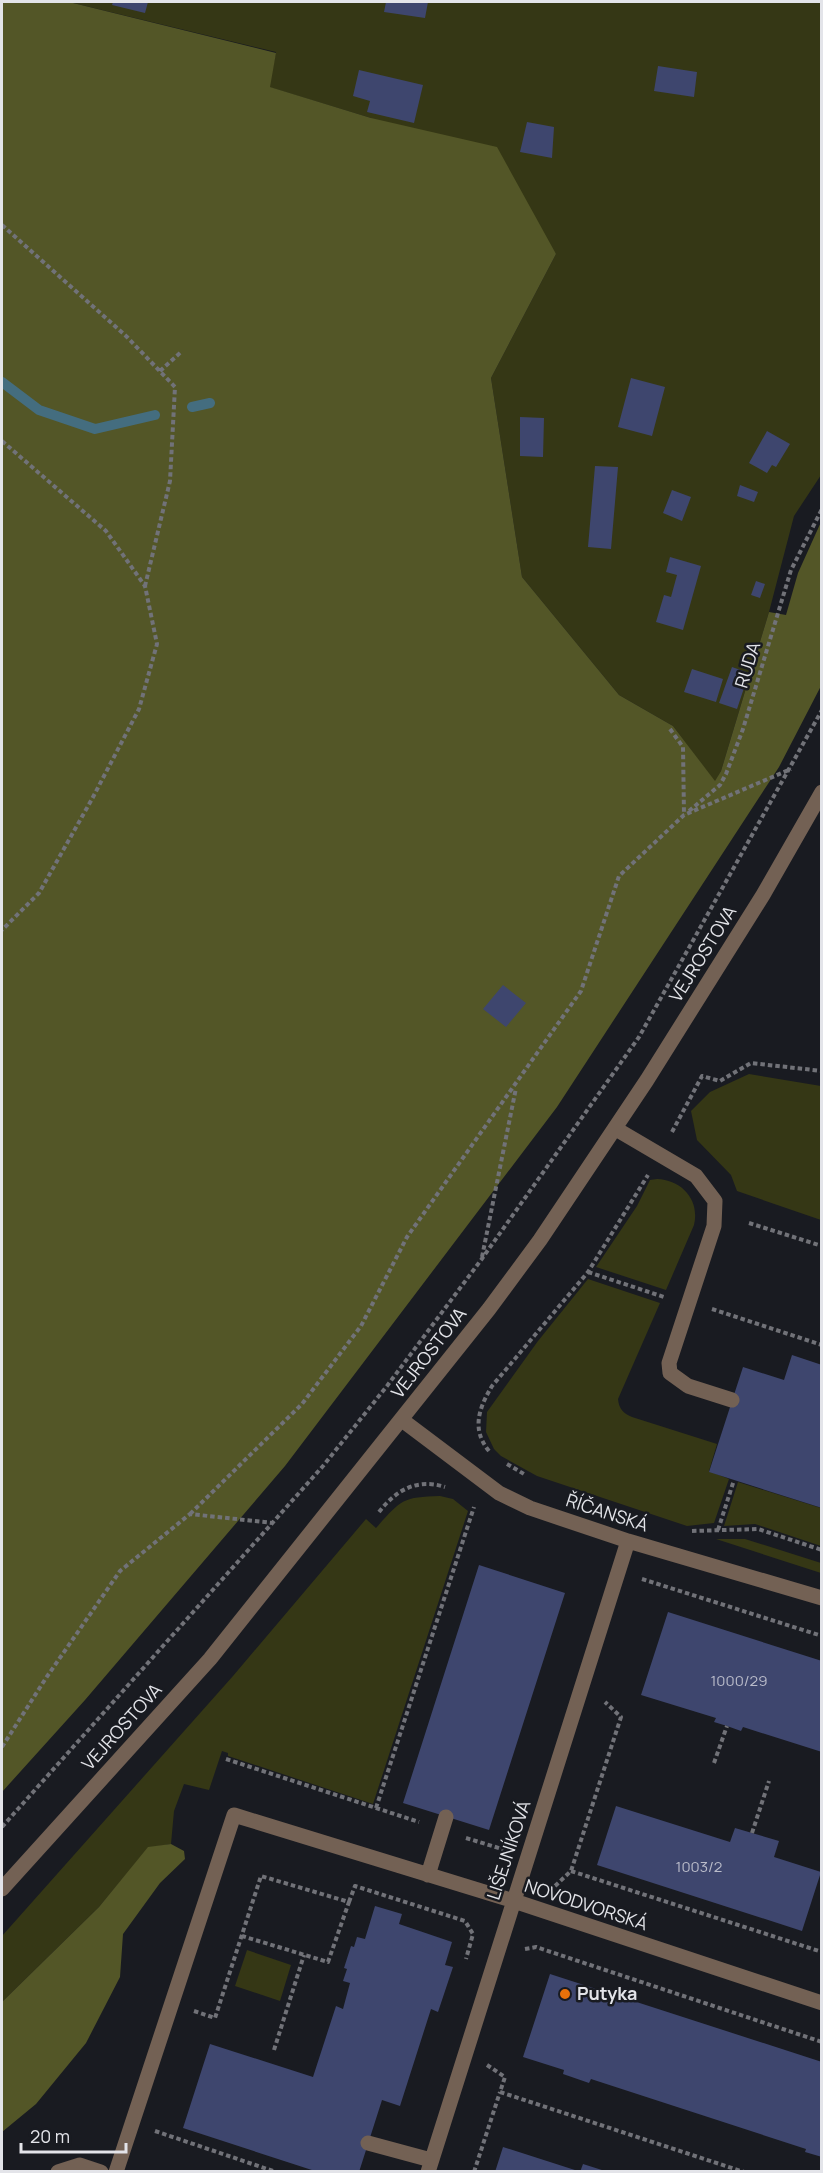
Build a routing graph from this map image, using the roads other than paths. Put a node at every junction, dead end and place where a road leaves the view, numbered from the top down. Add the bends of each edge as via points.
1 (822, 792) edge
2 (616, 1129) junction
3 (732, 1400) dead end
4 (402, 1420) junction
5 (628, 1541) junction
6 (822, 1598) edge
7 (444, 1823) road end
8 (428, 1875) junction
9 (2, 1889) edge
10 (514, 1901) junction
11 (822, 2003) edge
12 (368, 2143) dead end
13 (429, 2166) edge
14 (58, 2172) edge
15 (101, 2172) edge
16 (116, 2172) edge

1 - 2 street, VEJROSTOVA via 763,895
2 - 3 street via 696,1176 715,1201 714,1226 669,1363 670,1373 688,1386
2 - 4 street, VEJROSTOVA via 533,1248
4 - 5 street, ŘÍČANSKÁ via 499,1493 530,1508
4 - 9 street, VEJROSTOVA via 210,1659
5 - 6 street, ŘÍČANSKÁ
5 - 10 street, LIŠEJNÍKOVÁ
7 - 8 street
8 - 10 street, NOVODVORSKÁ
8 - 16 street, NOVODVORSKÁ via 234,1815
10 - 11 street, NOVODVORSKÁ
10 - 13 street, LIŠEJNÍKOVÁ
12 - 13 street
14 - 15 street via 80,2165

